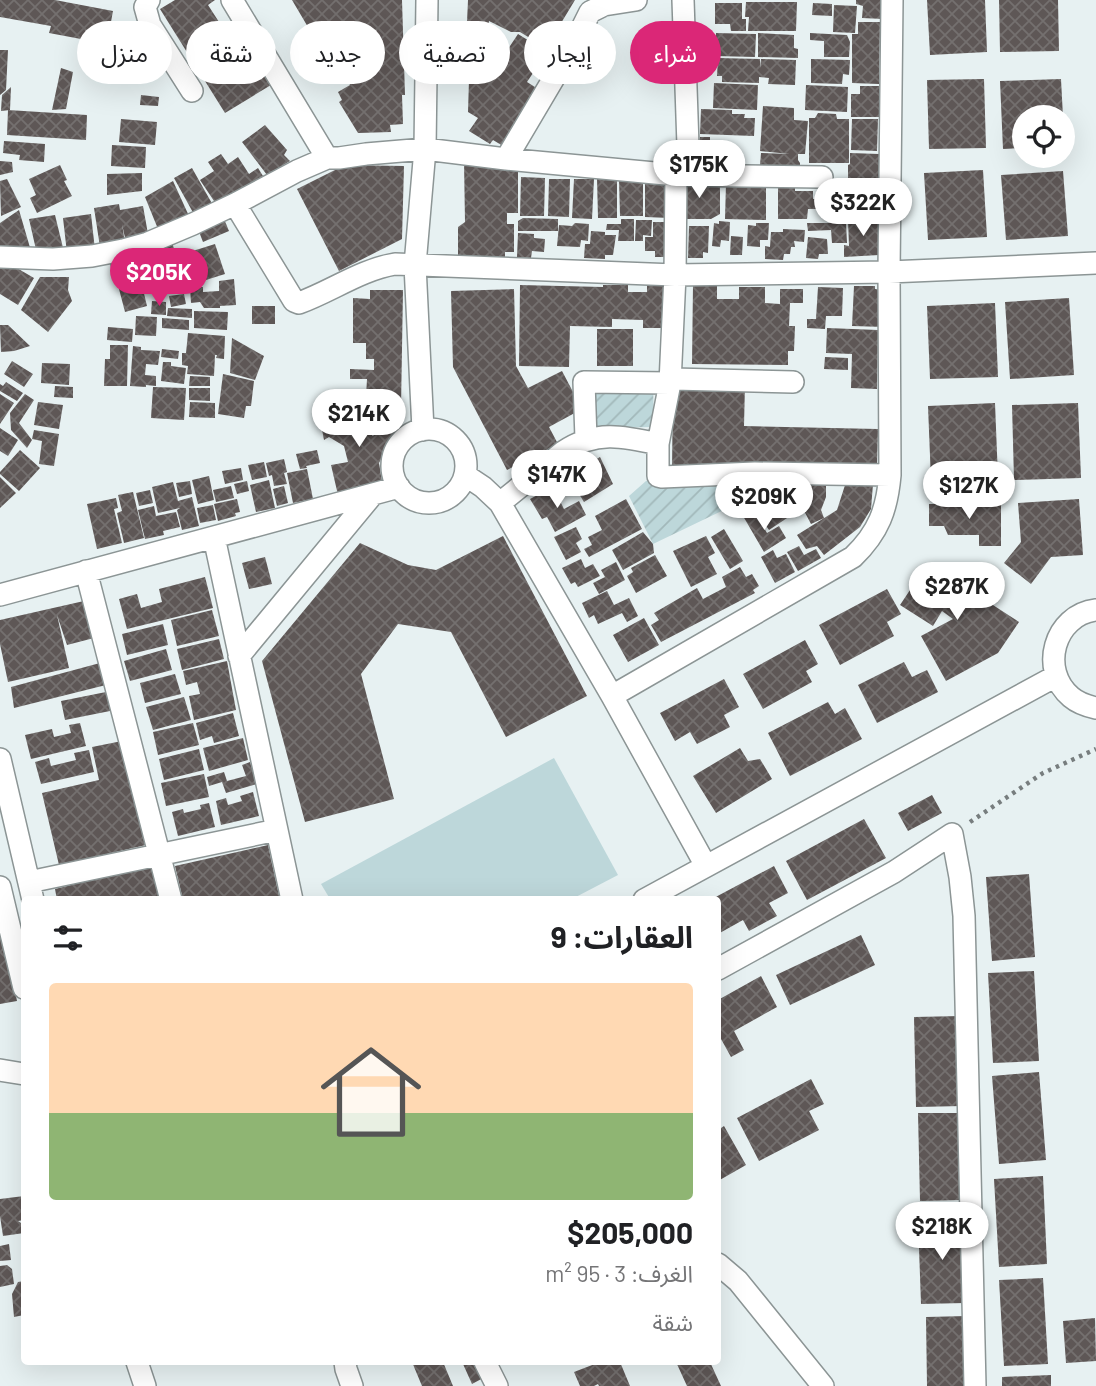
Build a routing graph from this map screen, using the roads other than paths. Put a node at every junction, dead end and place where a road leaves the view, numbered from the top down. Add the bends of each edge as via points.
1 (149, 0) edge
2 (232, 0) edge
3 (427, 0) edge
4 (636, 0) edge
5 (683, 0) edge
6 (892, 0) edge
7 (192, 90) dead end
8 (425, 149) junction
9 (327, 158) junction
10 (506, 159) junction
11 (682, 175) junction
12 (822, 177) dead end
13 (235, 205) junction
14 (0, 257) edge
15 (1096, 263) edge
16 (415, 265) junction
17 (889, 272) junction
18 (675, 275) junction
19 (793, 382) dead end
20 (670, 383) junction
21 (423, 430) junction
22 (586, 439) junction
23 (658, 444) junction
24 (890, 474) junction
25 (465, 475) junction
26 (399, 487) junction
27 (373, 494) junction
28 (500, 503) junction
29 (214, 537) junction
30 (86, 571) junction
31 (0, 595) edge
32 (1096, 610) edge
33 (239, 656) junction
34 (1056, 676) junction
35 (612, 696) junction
36 (1096, 708) edge
37 (0, 760) edge
38 (277, 830) junction
39 (160, 854) junction
40 (706, 866) junction
41 (31, 891) edge
42 (1, 892) edge
43 (170, 896) edge
44 (291, 896) edge
45 (652, 896) edge
46 (721, 966) edge
47 (21, 975) edge
48 (0, 1070) edge
49 (21, 1074) edge
50 (721, 1267) edge
51 (138, 1365) edge
52 (345, 1365) edge
53 (486, 1365) edge
54 (145, 1386) edge
55 (352, 1386) edge
56 (497, 1386) edge
57 (823, 1386) edge
58 (975, 1386) edge

1 - 7 street via 145,7 150,25
2 - 9 street
3 - 8 street
4 - 10 street via 590,12
5 - 11 street
6 - 17 street
8 - 9 street
8 - 10 street
8 - 16 street
9 - 13 street
10 - 11 street
11 - 12 street
11 - 18 street
13 - 14 street via 123,250 53,259
13 - 16 street via 297,303 380,266
15 - 17 street
16 - 18 street
16 - 21 street
17 - 18 street
17 - 24 street
18 - 20 street
19 - 20 street via 673,379
20 - 22 street via 584,382
20 - 23 street
21 - 25 street via 441,431 456,441 465,457
21 - 26 street via 407,437 396,451 393,469
22 - 23 street via 611,436
22 - 28 street
23 - 24 street via 659,477
24 - 35 street via 876,529 853,556
25 - 26 street via 456,491 435,502 418,500
25 - 28 street
26 - 27 street
27 - 29 street
27 - 33 street
28 - 35 street
29 - 30 street
29 - 33 street
30 - 31 street
30 - 39 street
32 - 34 street via 1076,617 1058,637 1053,663
33 - 38 street
34 - 36 street via 1072,698
34 - 40 street
35 - 40 street
37 - 41 street
38 - 39 street
38 - 44 street
39 - 41 street
39 - 43 street
40 - 45 street
42 - 47 street
46 - 58 street via 894,873 952,835 964,916
48 - 49 street
50 - 57 street via 738,1281
51 - 54 street
52 - 55 street
53 - 56 street

